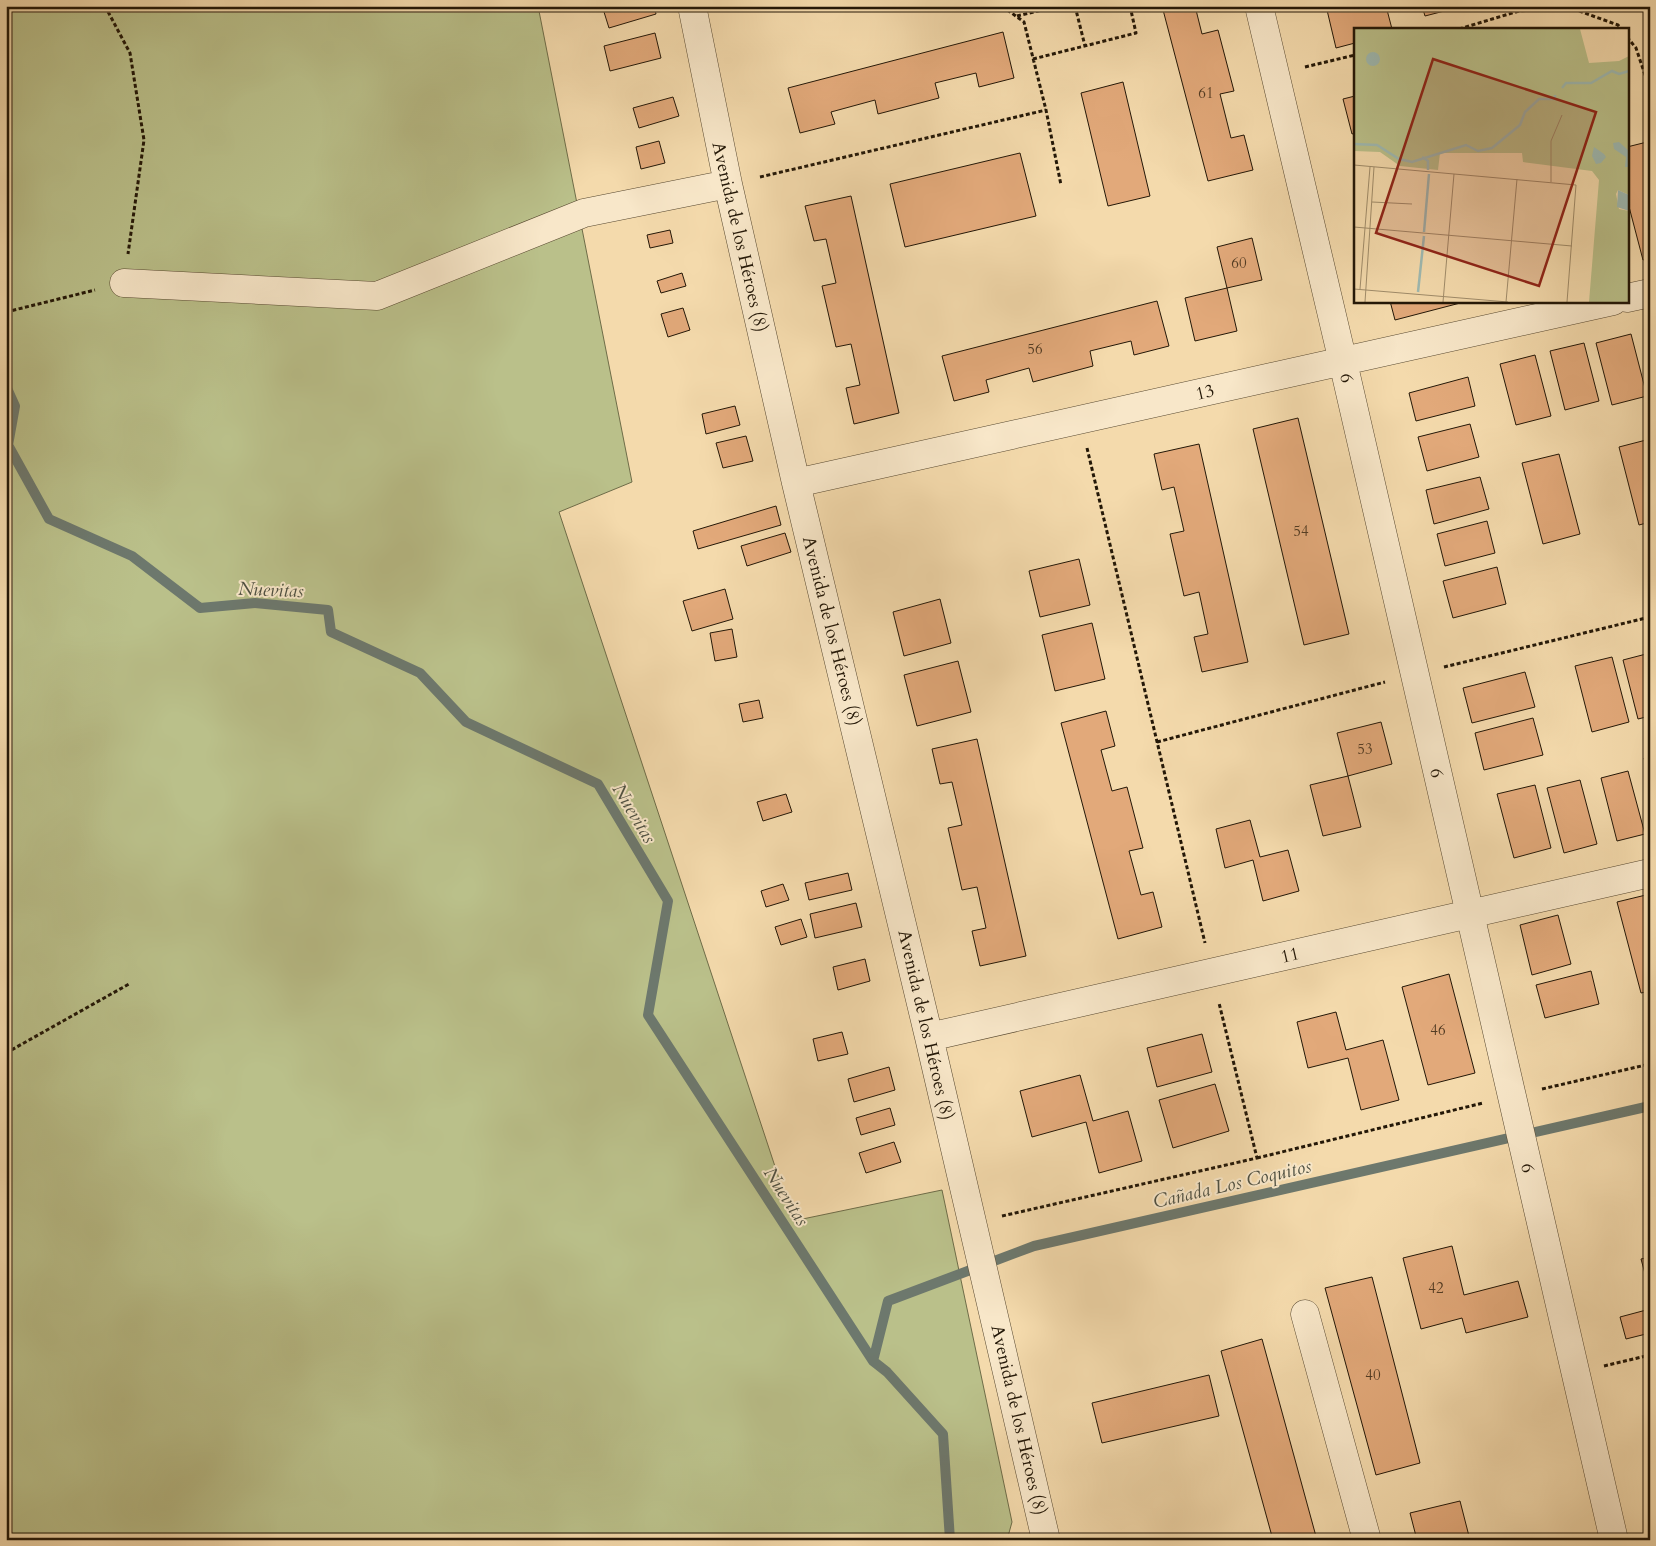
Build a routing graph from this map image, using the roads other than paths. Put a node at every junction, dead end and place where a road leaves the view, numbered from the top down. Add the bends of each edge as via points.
1 (692, 6) edge
2 (1259, 6) edge
3 (728, 184) junction
4 (124, 283) road end
5 (1650, 293) edge
6 (1628, 298) edge
7 (1609, 302) edge
8 (1343, 362) junction
9 (796, 483) junction
10 (1650, 873) edge
11 (1470, 914) junction
12 (929, 1037) junction
13 (1305, 1314) dead end
14 (1046, 1540) edge
15 (1366, 1540) edge
16 (1614, 1540) edge

1 - 3 street, Avenida de los Héroes (8)
2 - 8 street, 6
3 - 4 street via 584,213 377,296
3 - 9 street, Avenida de los Héroes (8)
5 - 6 street
7 - 8 street, 13
8 - 9 street, 13
8 - 11 street, 6
9 - 12 street, Avenida de los Héroes (8)
10 - 11 street, 11
11 - 12 street, 11
11 - 16 street, 6
12 - 14 street, Avenida de los Héroes (8)
13 - 15 street

